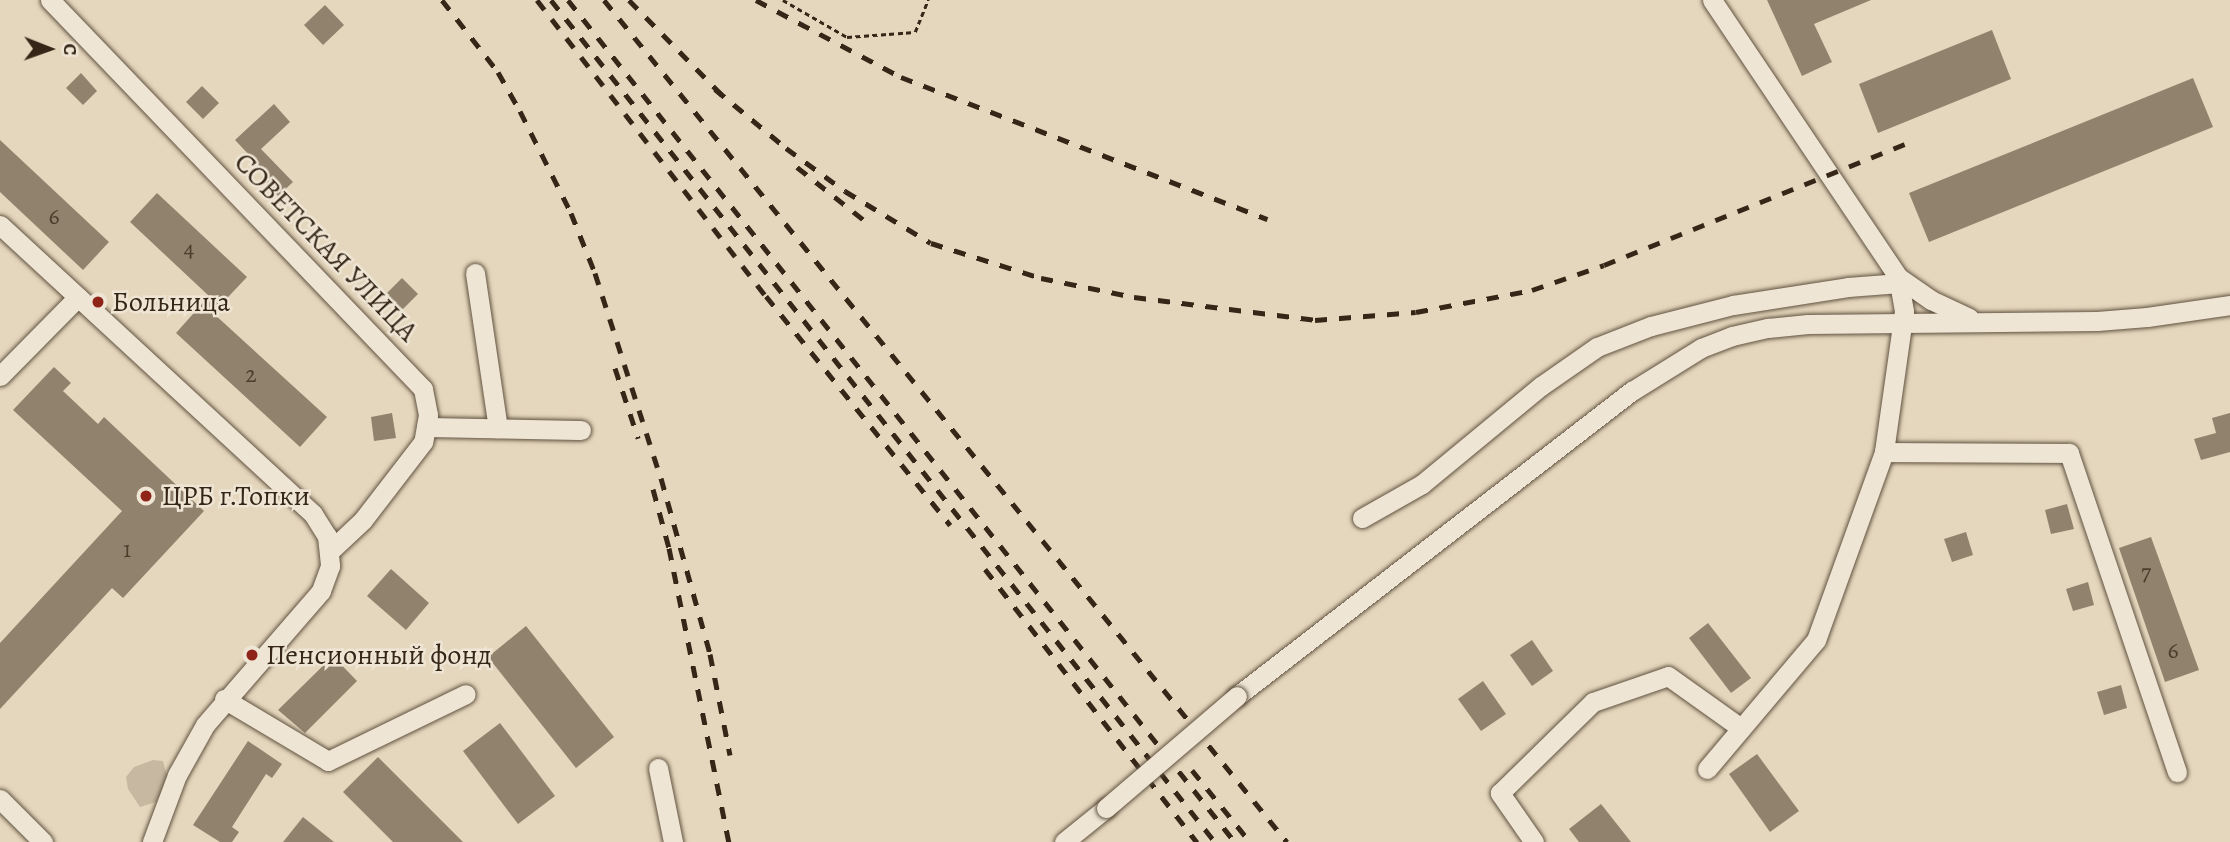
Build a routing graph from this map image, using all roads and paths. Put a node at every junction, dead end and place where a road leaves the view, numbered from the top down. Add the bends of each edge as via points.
1 (50, 0) edge
2 (783, 0) edge
3 (928, 0) edge
4 (1712, 0) edge
5 (0, 225) edge
6 (475, 273) dead end
7 (1899, 280) junction
8 (78, 297) junction
9 (2230, 305) edge
10 (1977, 321) junction
11 (1902, 322) junction
12 (0, 376) edge
13 (426, 427) junction
14 (498, 428) junction
15 (581, 430) dead end
16 (1884, 452) junction
17 (1362, 518) dead end
18 (330, 551) junction
19 (466, 694) dead end
20 (225, 699) junction
21 (1741, 728) junction
22 (658, 768) dead end
23 (1707, 769) dead end
24 (2177, 772) dead end
25 (0, 799) edge
26 (44, 842) edge
27 (152, 842) edge
28 (673, 842) edge
29 (1064, 842) edge
30 (1534, 842) edge

1 - 13 street, СОВЕТСКАЯ УЛИЦА via 423,388
2 - 3 path via 847,37 915,32
4 - 7 street
5 - 8 street
6 - 14 street
7 - 10 street
7 - 11 street
7 - 17 street via 1733,304 1651,326 1597,347 1541,386 1422,484
8 - 12 street
8 - 18 street via 313,514 327,536
9 - 10 street via 2097,321
10 - 11 street
11 - 16 street
11 - 29 street, bridge via 1768,328 1701,348 1632,391 1237,696
13 - 14 street
13 - 18 street, СОВЕТСКАЯ УЛИЦА via 423,442 384,495
14 - 15 street
16 - 21 street via 1815,640
16 - 24 street via 2069,453
18 - 20 street via 321,591
19 - 20 street via 328,761
20 - 27 street via 190,748
21 - 23 street
21 - 30 street via 1668,676 1593,702 1500,793
22 - 28 street
25 - 26 street

